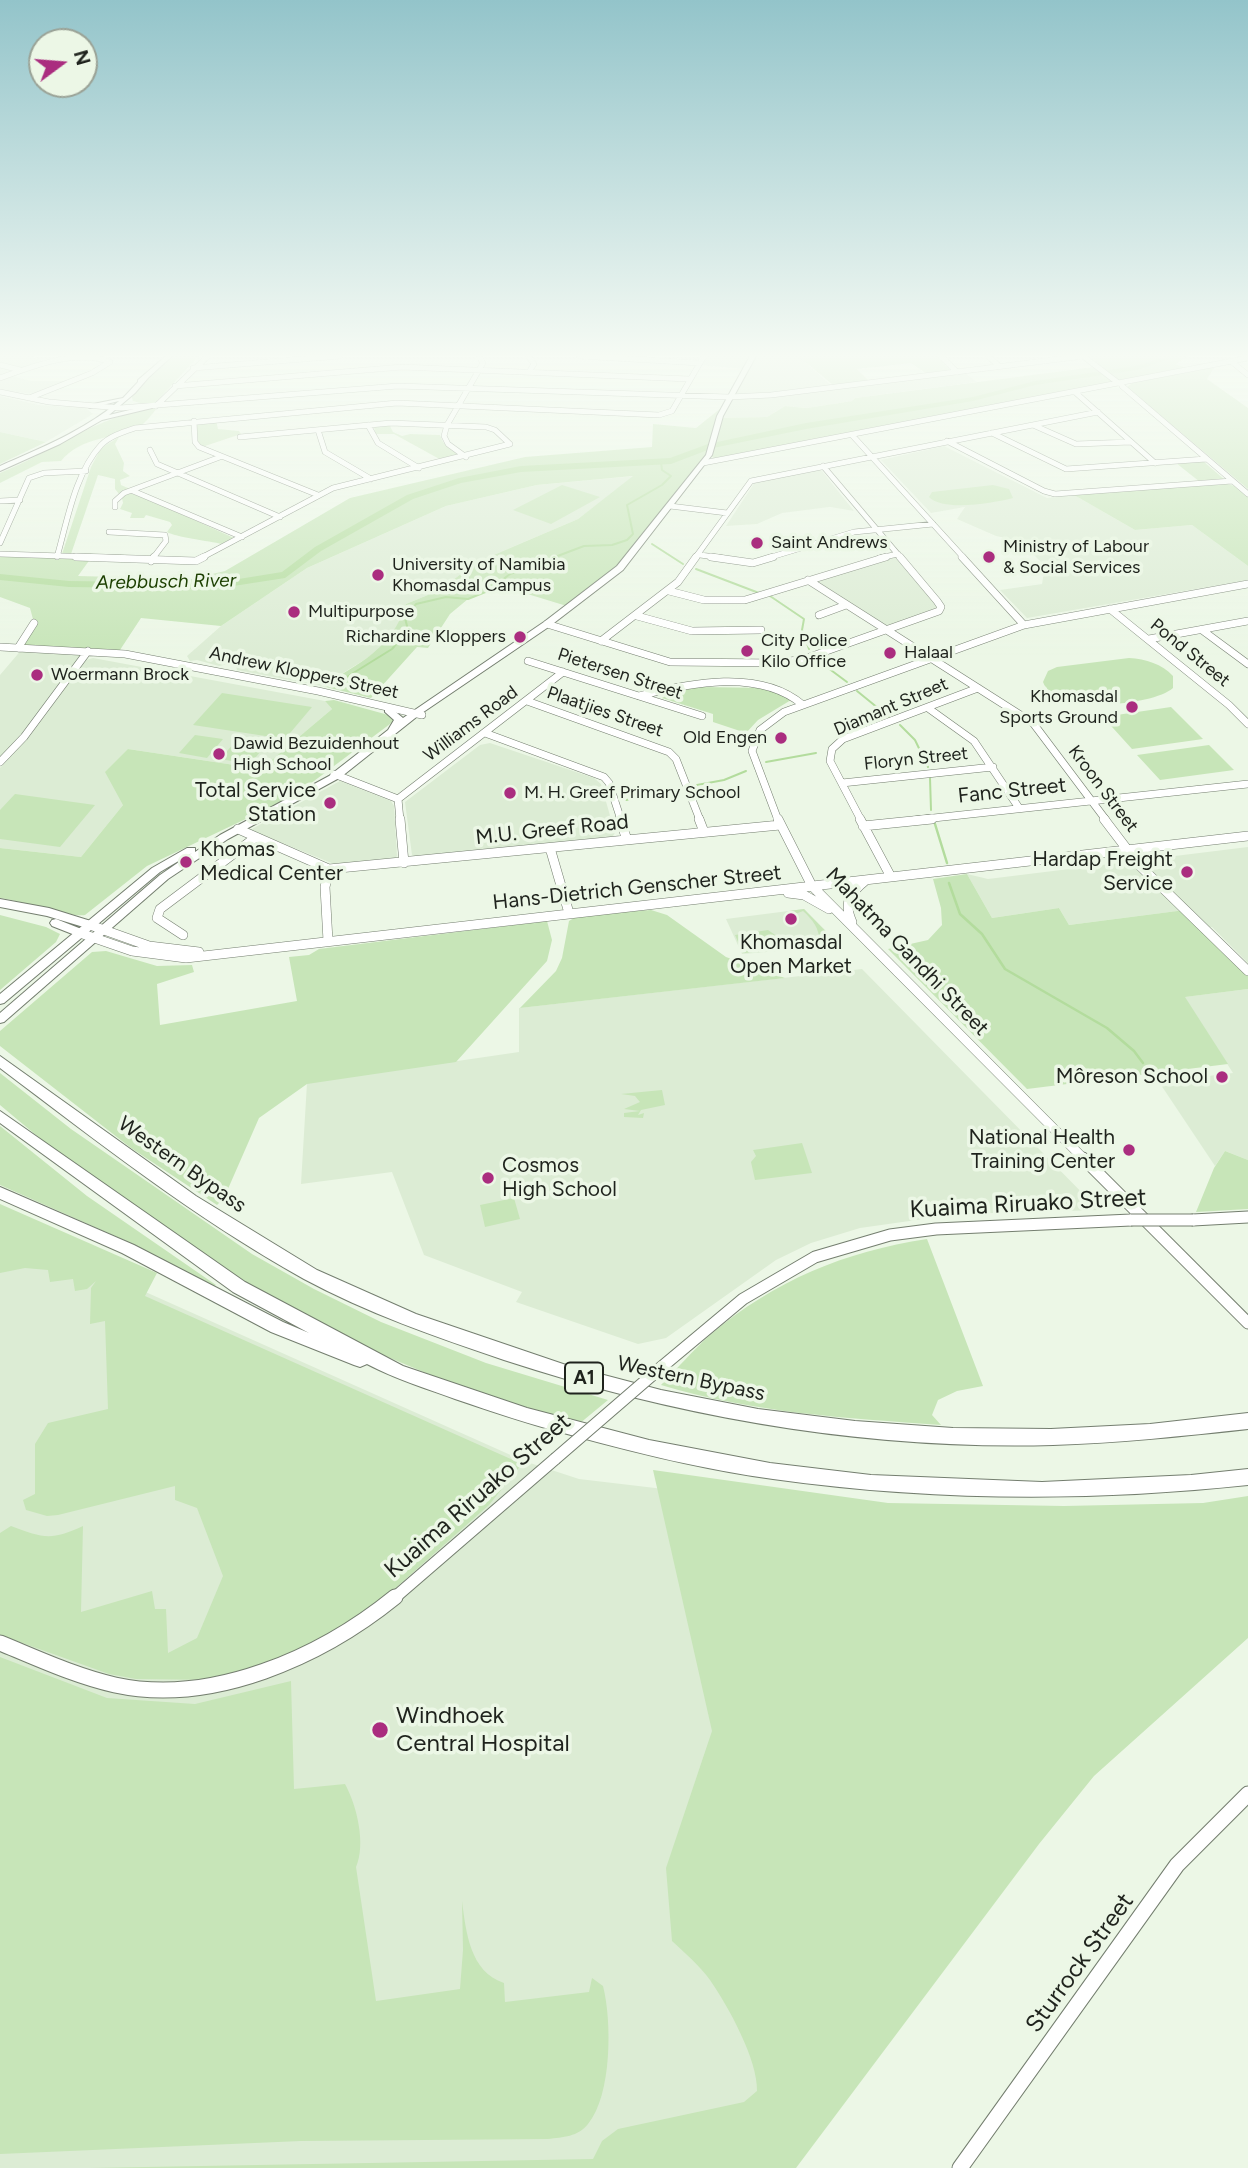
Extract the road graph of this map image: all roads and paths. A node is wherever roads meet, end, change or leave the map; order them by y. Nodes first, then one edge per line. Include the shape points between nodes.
1 (23, 457) edge
2 (94, 457) edge
3 (153, 457) edge
4 (220, 457) joint
5 (334, 457) edge
6 (401, 457) edge
7 (466, 457) edge
8 (707, 457) edge
9 (716, 457) edge
10 (738, 457) edge
11 (871, 457) joint
12 (979, 457) edge
13 (1042, 457) edge
14 (1148, 457) edge
15 (1206, 458) joint
16 (724, 460) joint
17 (1155, 463) junction
18 (823, 466) junction
19 (419, 468) junction
20 (0, 469) edge
21 (86, 471) junction
22 (178, 473) junction
23 (370, 479) junction
24 (1232, 481) junction
25 (112, 486) dead end
26 (133, 491) junction
27 (1248, 494) edge
28 (318, 495) junction
29 (118, 497) junction
30 (20, 500) junction
31 (0, 502) edge
32 (670, 506) junction
33 (115, 507) dead end
34 (727, 513) junction
35 (280, 516) junction
36 (11, 522) junction
37 (0, 523) edge
38 (933, 524) junction
39 (877, 530) junction
40 (109, 532) dead end
41 (242, 537) junction
42 (0, 543) edge
43 (0, 554) edge
44 (898, 554) junction
45 (700, 555) junction
46 (57, 557) junction
47 (151, 561) junction
48 (807, 580) junction
49 (1248, 584) edge
50 (669, 591) junction
51 (846, 605) junction
52 (1110, 609) junction
53 (818, 615) dead end
54 (637, 616) junction
55 (1248, 621) edge
56 (34, 623) dead end
57 (547, 624) junction
58 (1024, 625) junction
59 (761, 629) dead end
60 (887, 630) junction
61 (1202, 630) junction
62 (1149, 639) junction
63 (601, 641) junction
64 (0, 647) edge
65 (18, 648) junction
66 (88, 651) junction
67 (932, 658) junction
68 (528, 661) dead end
69 (1248, 664) edge
70 (180, 665) junction
71 (563, 672) junction
72 (978, 688) junction
73 (637, 696) junction
74 (527, 701) junction
75 (803, 705) junction
76 (928, 708) junction
77 (388, 710) junction
78 (418, 712) junction
79 (702, 716) dead end
80 (1248, 724) edge
81 (389, 733) junction
82 (485, 733) junction
83 (0, 762) edge
84 (993, 767) junction
85 (335, 775) junction
86 (842, 783) junction
87 (1248, 784) edge
88 (398, 799) junction
89 (1092, 800) junction
90 (1019, 808) junction
91 (780, 825) junction
92 (863, 826) junction
93 (238, 829) junction
94 (704, 832) junction
95 (224, 836) junction
96 (1248, 836) edge
97 (256, 837) junction
98 (627, 840) junction
99 (551, 848) junction
100 (1128, 850) junction
101 (404, 863) junction
102 (329, 869) junction
103 (891, 877) junction
104 (867, 880) junction
105 (812, 886) junction
106 (766, 892) junction
107 (0, 903) edge
108 (0, 910) edge
109 (569, 913) junction
110 (85, 929) junction
111 (104, 930) junction
112 (859, 933) junction
113 (183, 935) dead end
114 (94, 939) junction
115 (328, 941) junction
116 (238, 951) junction
117 (1248, 971) edge
118 (0, 1000) edge
119 (0, 1019) edge
120 (0, 1061) edge
121 (0, 1116) edge
122 (0, 1193) edge
123 (1248, 1217) edge
124 (1248, 1324) edge
125 (398, 1372) junction
126 (1248, 1421) edge
127 (1248, 1476) edge
128 (0, 1643) edge
129 (1248, 1794) edge
130 (960, 2168) edge

1 - 20 main road
2 - 21 street
3 - 22 street
4 - 22 street
4 - 28 street
5 - 23 street
6 - 19 street
7 - 19 street
8 - 32 main road
9 - 16 main road
10 - 16 street
11 - 18 street
11 - 38 street
12 - 24 street via 1055,494
13 - 17 street via 1066,469
14 - 17 street
15 - 17 street
15 - 24 street
18 - 34 street via 751,481
18 - 39 street
19 - 23 street
21 - 30 street via 33,476
21 - 46 street
22 - 26 street
22 - 35 street
23 - 28 street
24 - 27 street
25 - 29 street
26 - 29 street
26 - 41 street
28 - 35 street
29 - 33 street
30 - 31 street
30 - 36 street
32 - 34 street
32 - 57 main road via 620,568
34 - 45 street
35 - 41 street
36 - 37 street
36 - 42 street
38 - 39 street
38 - 58 street
39 - 44 street
39 - 45 street via 753,563
40 - 47 street via 165,536
41 - 47 street via 196,561
43 - 46 street
44 - 48 street
44 - 60 street via 941,607 936,613
45 - 50 street
46 - 47 street
48 - 50 street via 739,601 704,600
48 - 51 street, Kroon Street
49 - 52 street, Mahatma Gandhi Street
50 - 54 street
51 - 53 street
51 - 60 street, Kroon Street
52 - 58 street, Mahatma Gandhi Street
52 - 62 street, Pond Street
54 - 59 street via 692,631
54 - 63 street
55 - 61 street
56 - 65 street
57 - 63 street
57 - 78 main road
58 - 67 street, Mahatma Gandhi Street
60 - 63 street via 804,659 776,663 670,662
60 - 67 street, Kroon Street
61 - 62 street
61 - 69 street
62 - 80 street, Pond Street
64 - 65 street, Andrew Kloppers Street
65 - 66 street, Andrew Kloppers Street
66 - 70 street, Andrew Kloppers Street
66 - 83 street
67 - 72 street, Kroon Street
67 - 75 street, Mahatma Gandhi Street
68 - 71 street, Pietersen Street
70 - 77 street, Andrew Kloppers Street
70 - 78 street, Andrew Kloppers Street
71 - 73 street, Pietersen Street
71 - 74 street, Williams Road
72 - 76 street, Diamant Street
72 - 89 street, Kroon Street via 1039,729
73 - 75 street via 688,685 758,685 784,690
73 - 79 street, Pietersen Street
74 - 82 street, Williams Road
74 - 94 street, Plaatjies Street via 670,752
75 - 91 street, Mahatma Gandhi Street via 767,722 752,743
76 - 84 street via 971,737
76 - 86 street, Diamant Street via 836,743 830,761
77 - 78 street, Andrew Kloppers Street
77 - 81 main road via 399,719
78 - 81 main road
78 - 85 main road
81 - 85 main road
82 - 88 street, Williams Road
82 - 98 street via 604,777
84 - 86 street, Floryn Street
84 - 90 street
85 - 88 street
85 - 93 main road
86 - 92 street, Diamant Street
87 - 89 street, Fanc Street
88 - 101 street
89 - 90 street, Fanc Street
89 - 100 street, Kroon Street
90 - 92 street, Fanc Street
91 - 94 street, M.U. Greef Road
91 - 105 street, Mahatma Gandhi Street
92 - 103 street, Diamant Street
93 - 95 main road
93 - 97 street
94 - 98 street, M.U. Greef Road
95 - 110 main road via 156,870
95 - 111 main road via 164,877
96 - 100 street, Hans-Dietrich Genscher Street
97 - 102 street
97 - 113 street via 160,909 157,918
98 - 99 street, M.U. Greef Road
99 - 101 street, M.U. Greef Road
99 - 109 street
100 - 103 street, Hans-Dietrich Genscher Street
100 - 117 street, Kroon Street
101 - 102 street, M.U. Greef Road
102 - 115 street via 325,887
103 - 104 street, Hans-Dietrich Genscher Street
104 - 105 street, Hans-Dietrich Genscher Street
104 - 112 street via 846,904
105 - 106 street, Hans-Dietrich Genscher Street
105 - 112 street, Mahatma Gandhi Street
106 - 109 street, Hans-Dietrich Genscher Street
106 - 112 street via 813,898
107 - 110 highway via 49,912
108 - 110 highway
109 - 115 street, Hans-Dietrich Genscher Street
110 - 111 street, Hans-Dietrich Genscher Street
110 - 114 street, Hans-Dietrich Genscher Street
110 - 118 main road
111 - 114 main road
111 - 116 street, Hans-Dietrich Genscher Street via 167,950
112 - 124 street, Mahatma Gandhi Street
114 - 116 street, Hans-Dietrich Genscher Street via 161,959
114 - 119 main road
115 - 116 street, Hans-Dietrich Genscher Street
120 - 126 highway, Western Bypass / A1 via 238,1234 396,1315 542,1367 745,1416 898,1434 1079,1437
121 - 125 highway via 239,1287
122 - 125 highway via 128,1249 277,1327
123 - 128 street, Kuaima Riruako Street, bridge via 950,1227 890,1235 815,1257 743,1299 384,1609 304,1658 254,1678 205,1687 117,1685
125 - 127 highway via 527,1416 649,1448 820,1479 1042,1490
129 - 130 street, Sturrock Street via 1177,1865

